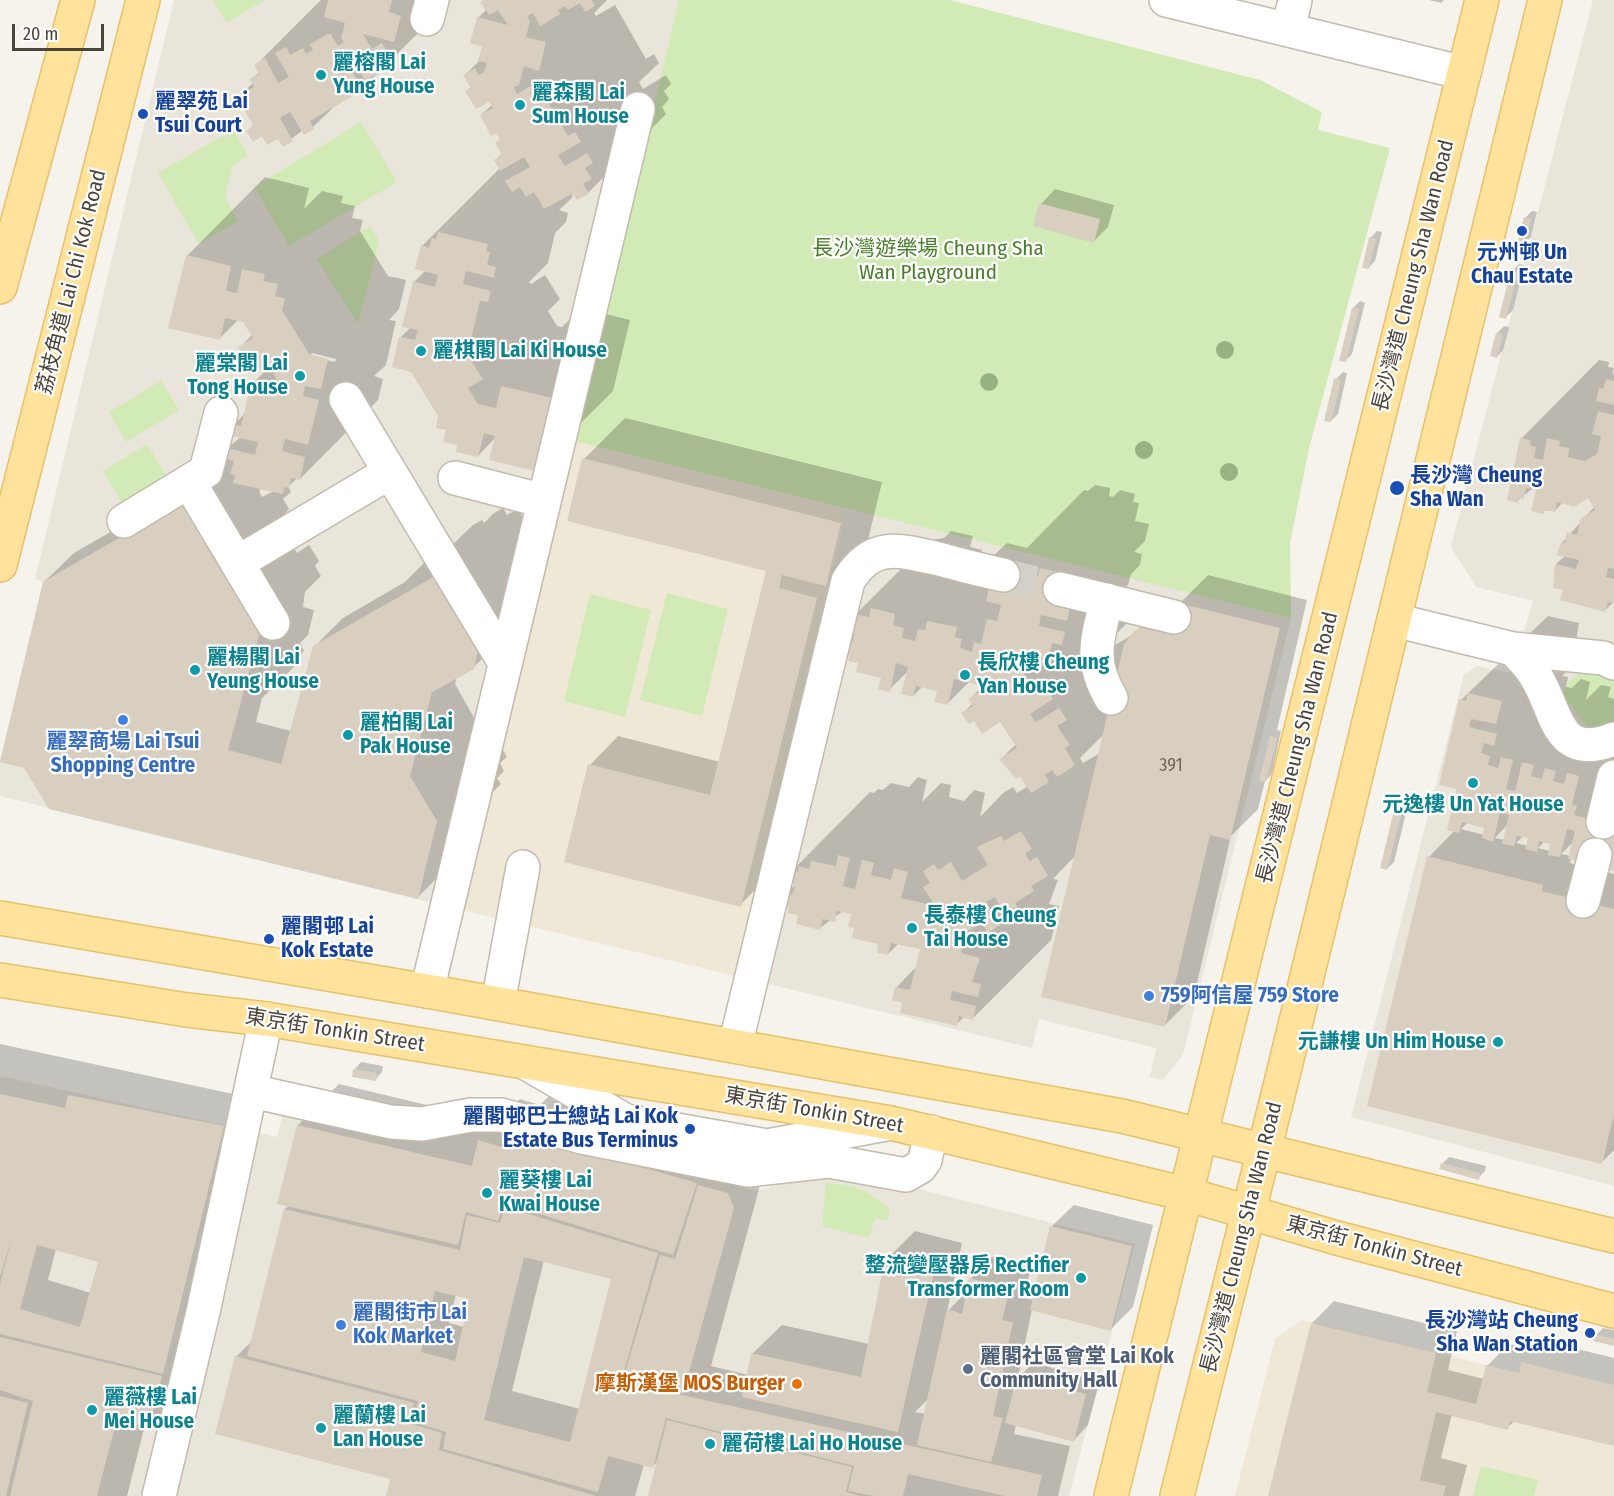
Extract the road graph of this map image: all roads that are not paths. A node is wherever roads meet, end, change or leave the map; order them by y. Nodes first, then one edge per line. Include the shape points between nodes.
1 (78, 0) edge
2 (143, 0) edge
3 (1166, 0) edge
4 (1482, 0) edge
5 (1545, 0) edge
6 (1292, 15) edge
7 (1464, 73) junction
8 (638, 109) dead end
9 (0, 287) edge
10 (346, 399) dead end
11 (220, 413) dead end
12 (390, 472) junction
13 (455, 478) dead end
14 (189, 482) junction
15 (544, 501) junction
16 (124, 521) dead end
17 (237, 563) junction
18 (0, 565) edge
19 (1003, 575) tunnel mouth
20 (1060, 589) tunnel mouth
21 (1107, 600) junction
22 (1174, 617) dead end
23 (1394, 620) junction
24 (273, 623) dead end
25 (1513, 649) junction
26 (505, 663) junction
27 (1614, 663) edge
28 (1111, 698) dead end
29 (1614, 740) edge
30 (1614, 777) edge
31 (1603, 822) dead end
32 (1595, 855) dead end
33 (523, 867) dead end
34 (1583, 901) dead end
35 (0, 918) edge
36 (0, 980) edge
37 (427, 991) junction
38 (498, 1003) junction
39 (266, 1019) junction
40 (735, 1046) junction
41 (523, 1061) junction
42 (251, 1091) junction
43 (891, 1123) junction
44 (931, 1132) junction
45 (1200, 1134) junction
46 (1265, 1149) junction
47 (1186, 1194) junction
48 (1247, 1212) junction
49 (1614, 1236) edge
50 (1614, 1311) edge
51 (159, 1496) edge
52 (1111, 1496) edge
53 (1177, 1496) edge

1 - 9 main road
2 - 18 main road, 荔枝角道 Lai Chi Kok Road
3 - 6 street
4 - 7 main road, 長沙灣道 Cheung Sha Wan Road
5 - 23 main road, 長沙灣道 Cheung Sha Wan Road
6 - 7 street
7 - 45 main road, 長沙灣道 Cheung Sha Wan Road
8 - 15 street
10 - 12 street
11 - 14 street via 206,471
12 - 17 street
12 - 26 street
13 - 15 street
14 - 16 street
14 - 17 street
15 - 26 street
17 - 24 street
19 - 40 street via 900,550 870,557 848,581
20 - 21 street
21 - 22 street
21 - 28 street via 1096,647 1100,674
23 - 25 street
23 - 46 main road, 長沙灣道 Cheung Sha Wan Road
25 - 27 street via 1603,658
25 - 29 street via 1538,680 1556,724 1567,737 1583,744 1600,745
26 - 37 street
30 - 31 street
32 - 34 street
33 - 38 street
35 - 37 main road
36 - 39 main road, 東京街 Tonkin Street
37 - 38 main road
38 - 40 main road
39 - 41 main road, 東京街 Tonkin Street
39 - 42 street
40 - 45 main road via 1122,1116
41 - 43 main road, 東京街 Tonkin Street
41 - 43 street via 626,1121 767,1146
42 - 44 street via 391,1122 422,1124 471,1115 501,1115 582,1137 748,1170 829,1161 906,1175 925,1160
42 - 51 street via 193,1309
43 - 44 main road, 東京街 Tonkin Street
44 - 47 main road, 東京街 Tonkin Street
45 - 46 main road
45 - 47 main road, 長沙灣道 Cheung Sha Wan Road
46 - 48 main road, 長沙灣道 Cheung Sha Wan Road
46 - 49 main road
47 - 48 main road, 東京街 Tonkin Street
47 - 52 main road, 長沙灣道 Cheung Sha Wan Road
48 - 50 main road, 東京街 Tonkin Street
48 - 53 main road, 長沙灣道 Cheung Sha Wan Road

